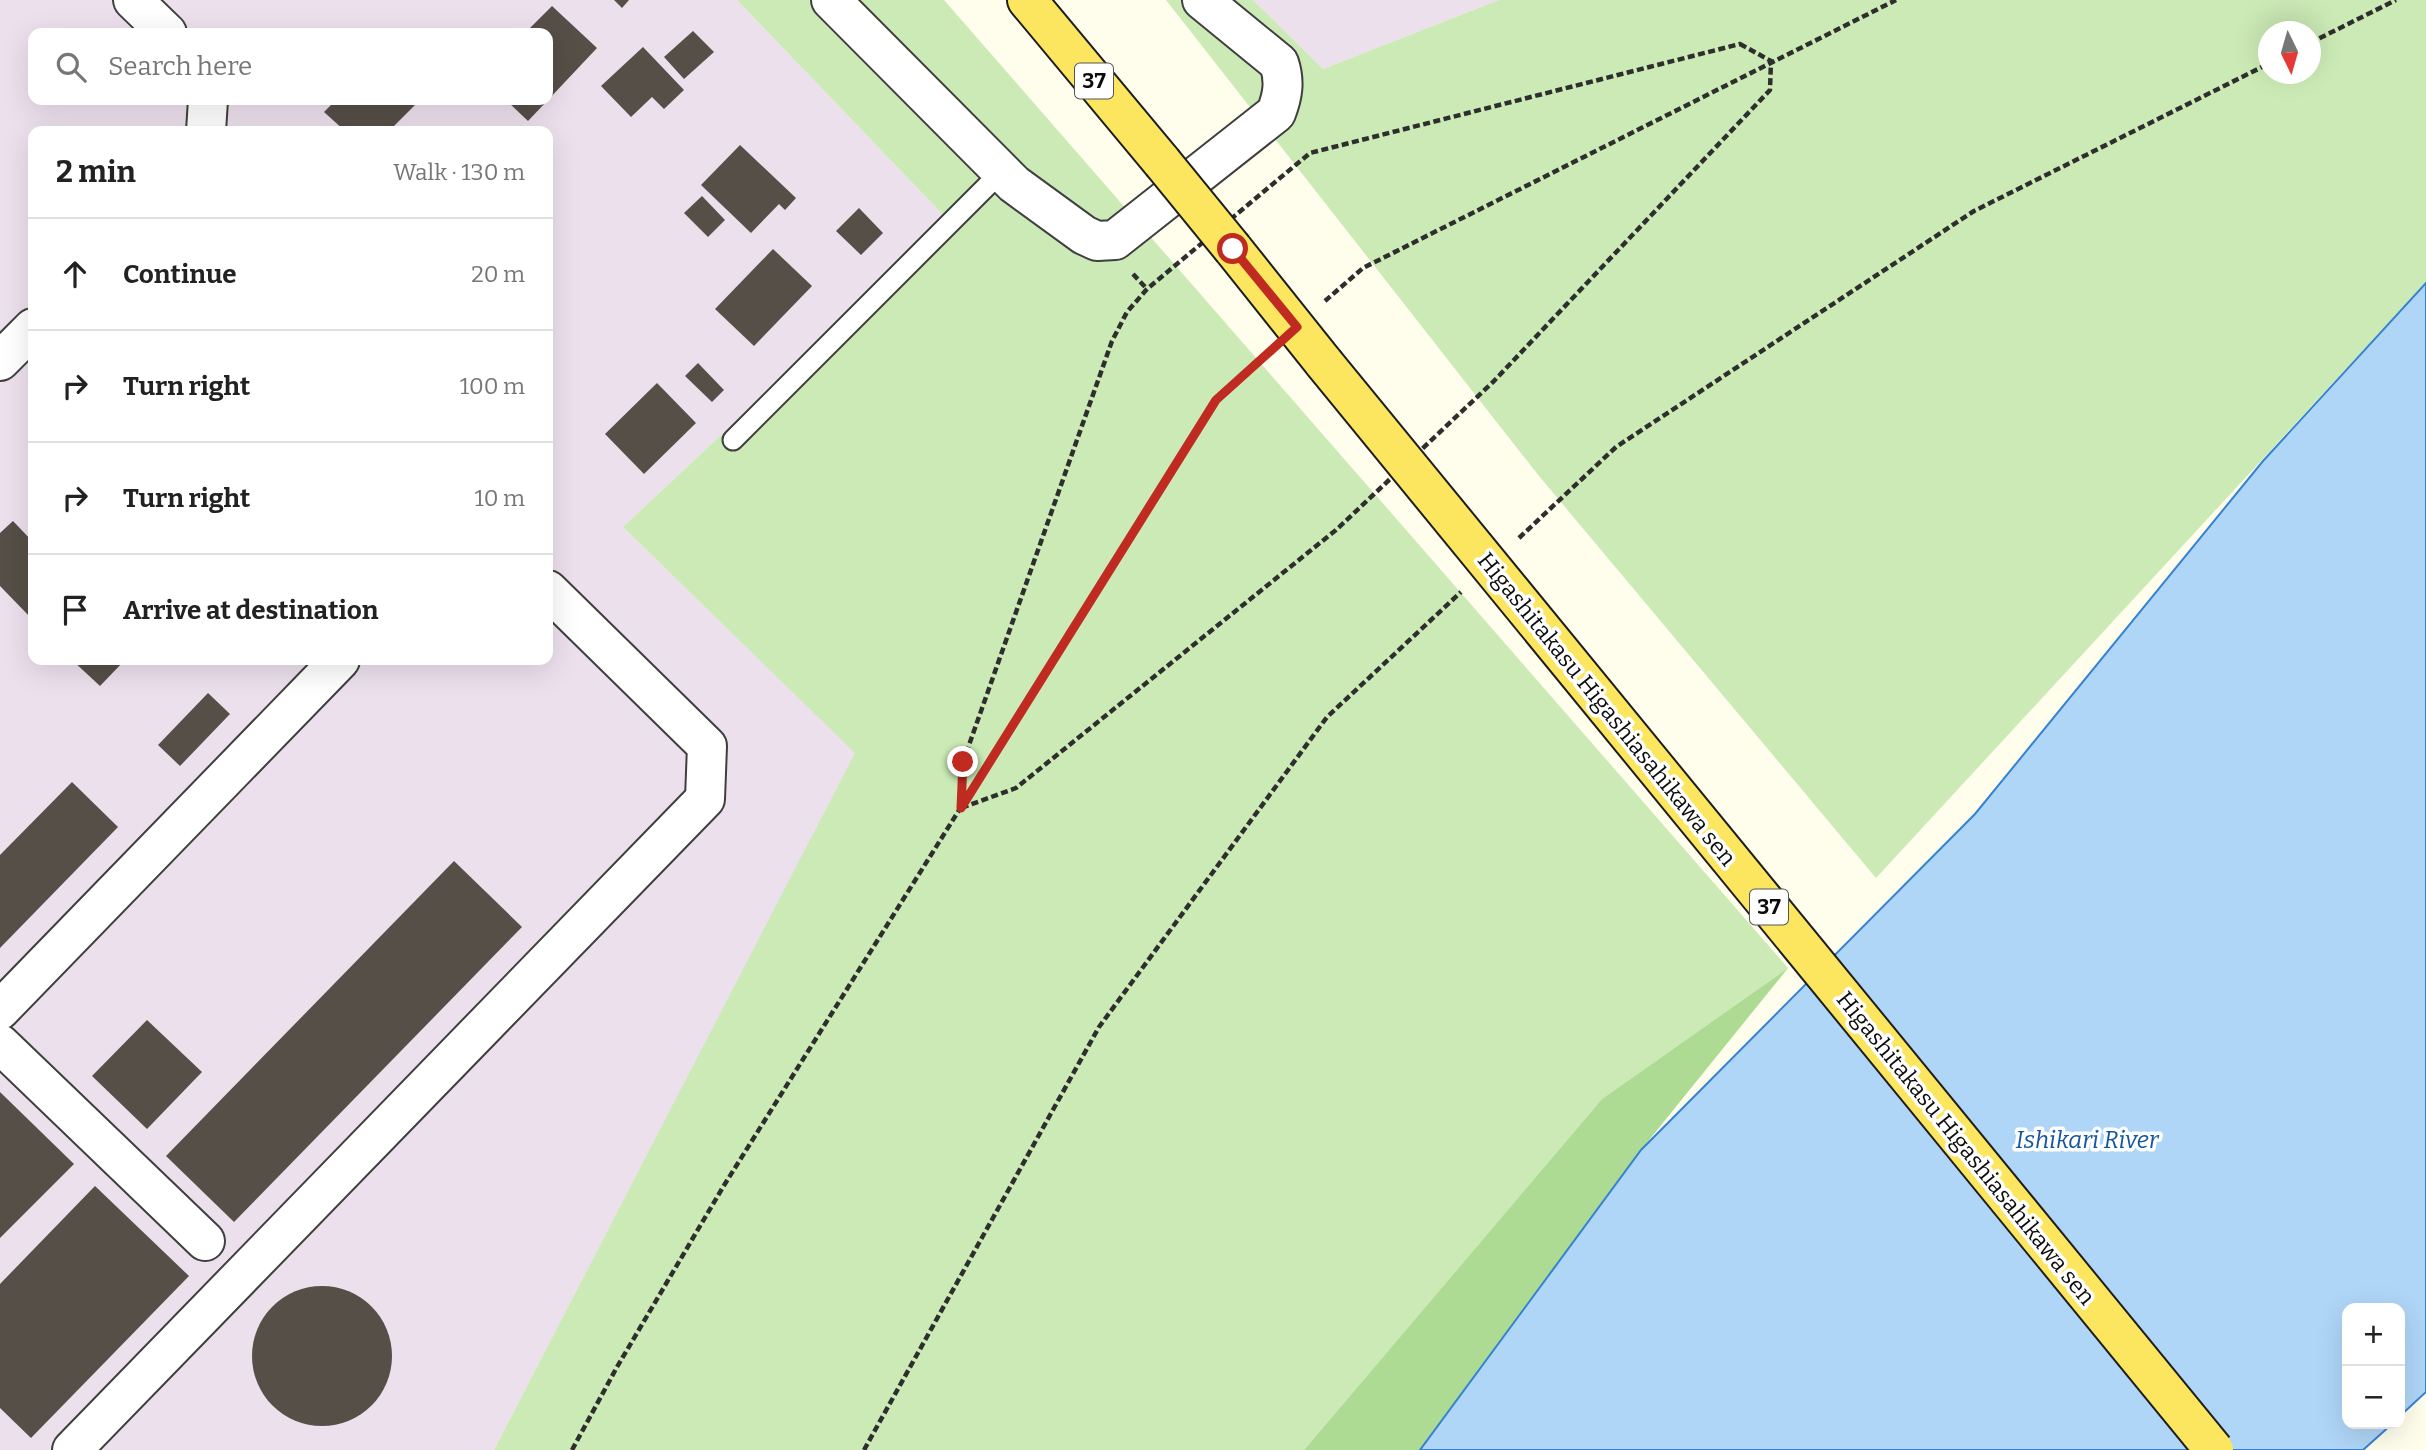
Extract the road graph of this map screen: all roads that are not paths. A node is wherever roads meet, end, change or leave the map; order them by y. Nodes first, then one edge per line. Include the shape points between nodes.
1 (133, 0) edge
2 (831, 0) edge
3 (1027, 0) edge
4 (1202, 0) edge
5 (162, 28) edge
6 (208, 105) edge
7 (206, 126) edge
8 (1002, 171) junction
9 (28, 333) edge
10 (0, 360) edge
11 (733, 440) dead end
12 (553, 595) edge
13 (335, 665) edge
14 (0, 1010) edge
15 (0, 1045) edge
16 (205, 1241) dead end
17 (72, 1450) edge
18 (2214, 1450) edge

1 - 5 street
2 - 8 street
3 - 18 main road, Higashitakasu Higashiasahikawa sen / 37, bridge
4 - 8 street via 1279,63 1284,77 1276,113 1115,240 1097,241 1084,235
6 - 7 street
8 - 11 lane
9 - 10 street
12 - 17 street via 707,746 705,799
13 - 14 street
15 - 16 street

